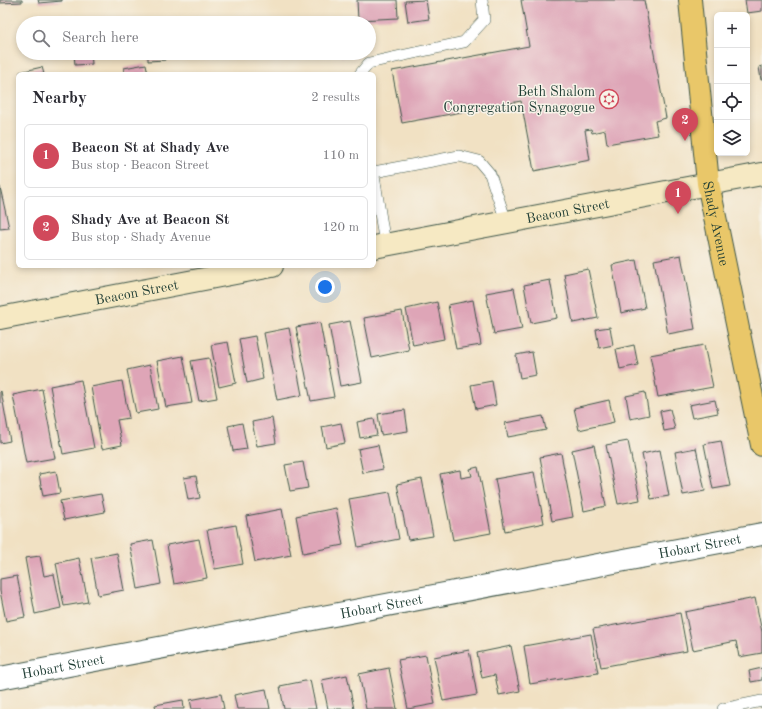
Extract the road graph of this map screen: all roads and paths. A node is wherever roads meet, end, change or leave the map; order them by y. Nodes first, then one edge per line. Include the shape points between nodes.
1 (482, 0) edge
2 (690, 0) edge
3 (362, 72) edge
4 (376, 172) edge
5 (762, 174) edge
6 (708, 183) junction
7 (376, 199) edge
8 (506, 221) junction
9 (380, 246) edge
10 (262, 268) edge
11 (0, 318) edge
12 (762, 445) edge
13 (762, 534) edge
14 (0, 678) edge
15 (762, 701) edge
16 (723, 709) edge

1 - 3 lane via 484,20 464,42 369,63
2 - 6 main road, Shady Avenue
4 - 8 lane via 459,156 479,161 490,174
5 - 6 main road, Beacon Street
6 - 8 main road, Beacon Street
6 - 12 main road, Shady Avenue
7 - 9 lane
8 - 9 main road, Beacon Street
10 - 11 main road, Beacon Street
13 - 14 street, Hobart Street
15 - 16 lane

